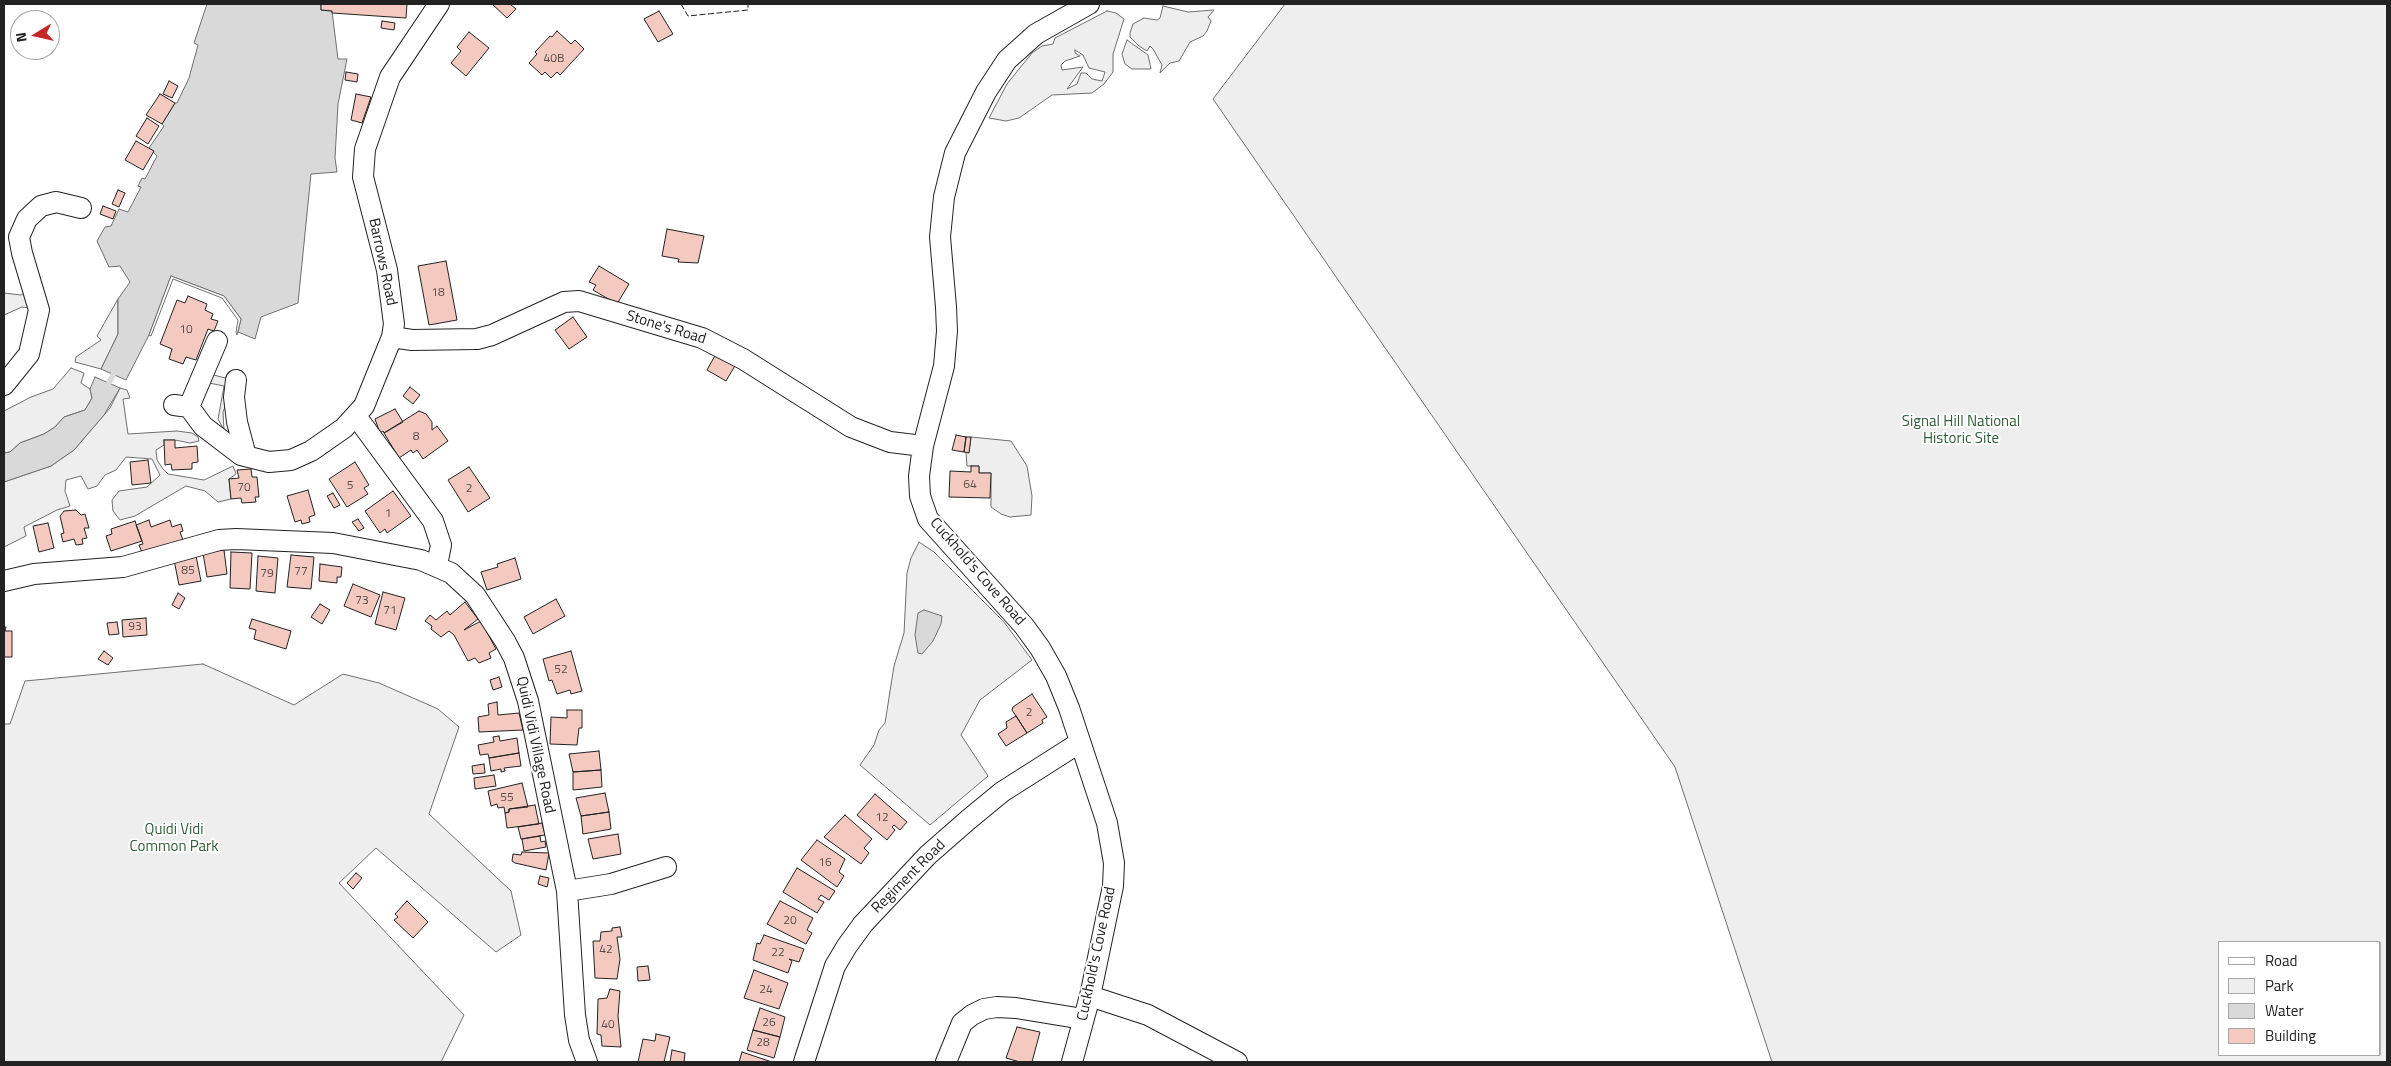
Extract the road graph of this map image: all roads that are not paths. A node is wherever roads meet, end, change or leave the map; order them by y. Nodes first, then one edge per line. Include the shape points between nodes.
1 (438, 4) edge
2 (1089, 4) edge
3 (81, 208) dead end
4 (392, 337) junction
5 (217, 341) dead end
6 (236, 380) dead end
7 (4, 385) edge
8 (356, 416) junction
9 (923, 446) junction
10 (246, 456) junction
11 (437, 565) junction
12 (4, 581) edge
13 (1079, 743) junction
14 (666, 867) dead end
15 (567, 891) junction
16 (1090, 996) junction
17 (1083, 1019) junction
18 (587, 1062) edge
19 (804, 1062) edge
20 (946, 1062) edge
21 (1072, 1062) edge
22 (1237, 1062) edge

1 - 4 street, Barrows Road via 390,77 378,106 363,162 363,177 390,290 394,324
2 - 9 street, Cuckhold's Cove Road via 1036,34 1007,60 986,92 955,152 944,198 940,237 946,307 944,366
3 - 7 street via 56,202 41,206 27,218 19,238 39,310 29,354
4 - 8 street, Barrows Road via 364,406
4 - 9 street, Stone's Road via 412,340 477,339 564,302 579,301 702,338 744,359 851,427 890,442
5 - 10 street, Barrows Road via 182,406 232,449
6 - 10 street via 237,422
8 - 10 street, Barrows Road via 332,437 300,457 269,462
8 - 11 street via 433,521 441,544
9 - 13 street, Cuckhold's Cove Road via 920,496 928,519 1040,648 1069,708
11 - 12 street, Quidi Vidi Village Road via 333,542 236,539 219,540 123,567 34,574
11 - 15 street, Quidi Vidi Village Road via 451,573 474,595 514,658 528,701
13 - 16 street, Cuckhold's Cove Road via 1107,823 1114,863 1110,907
13 - 19 street, Regiment Road via 1002,792 968,820 928,855 869,918 836,966
14 - 15 street via 611,884
15 - 18 street, Quidi Vidi Village Road via 574,1015
16 - 17 street, Cuckhold's Cove Road
16 - 22 street via 1148,1015
17 - 20 street via 1016,1008 984,1010 962,1023
17 - 21 street, Cuckhold's Cove Road

